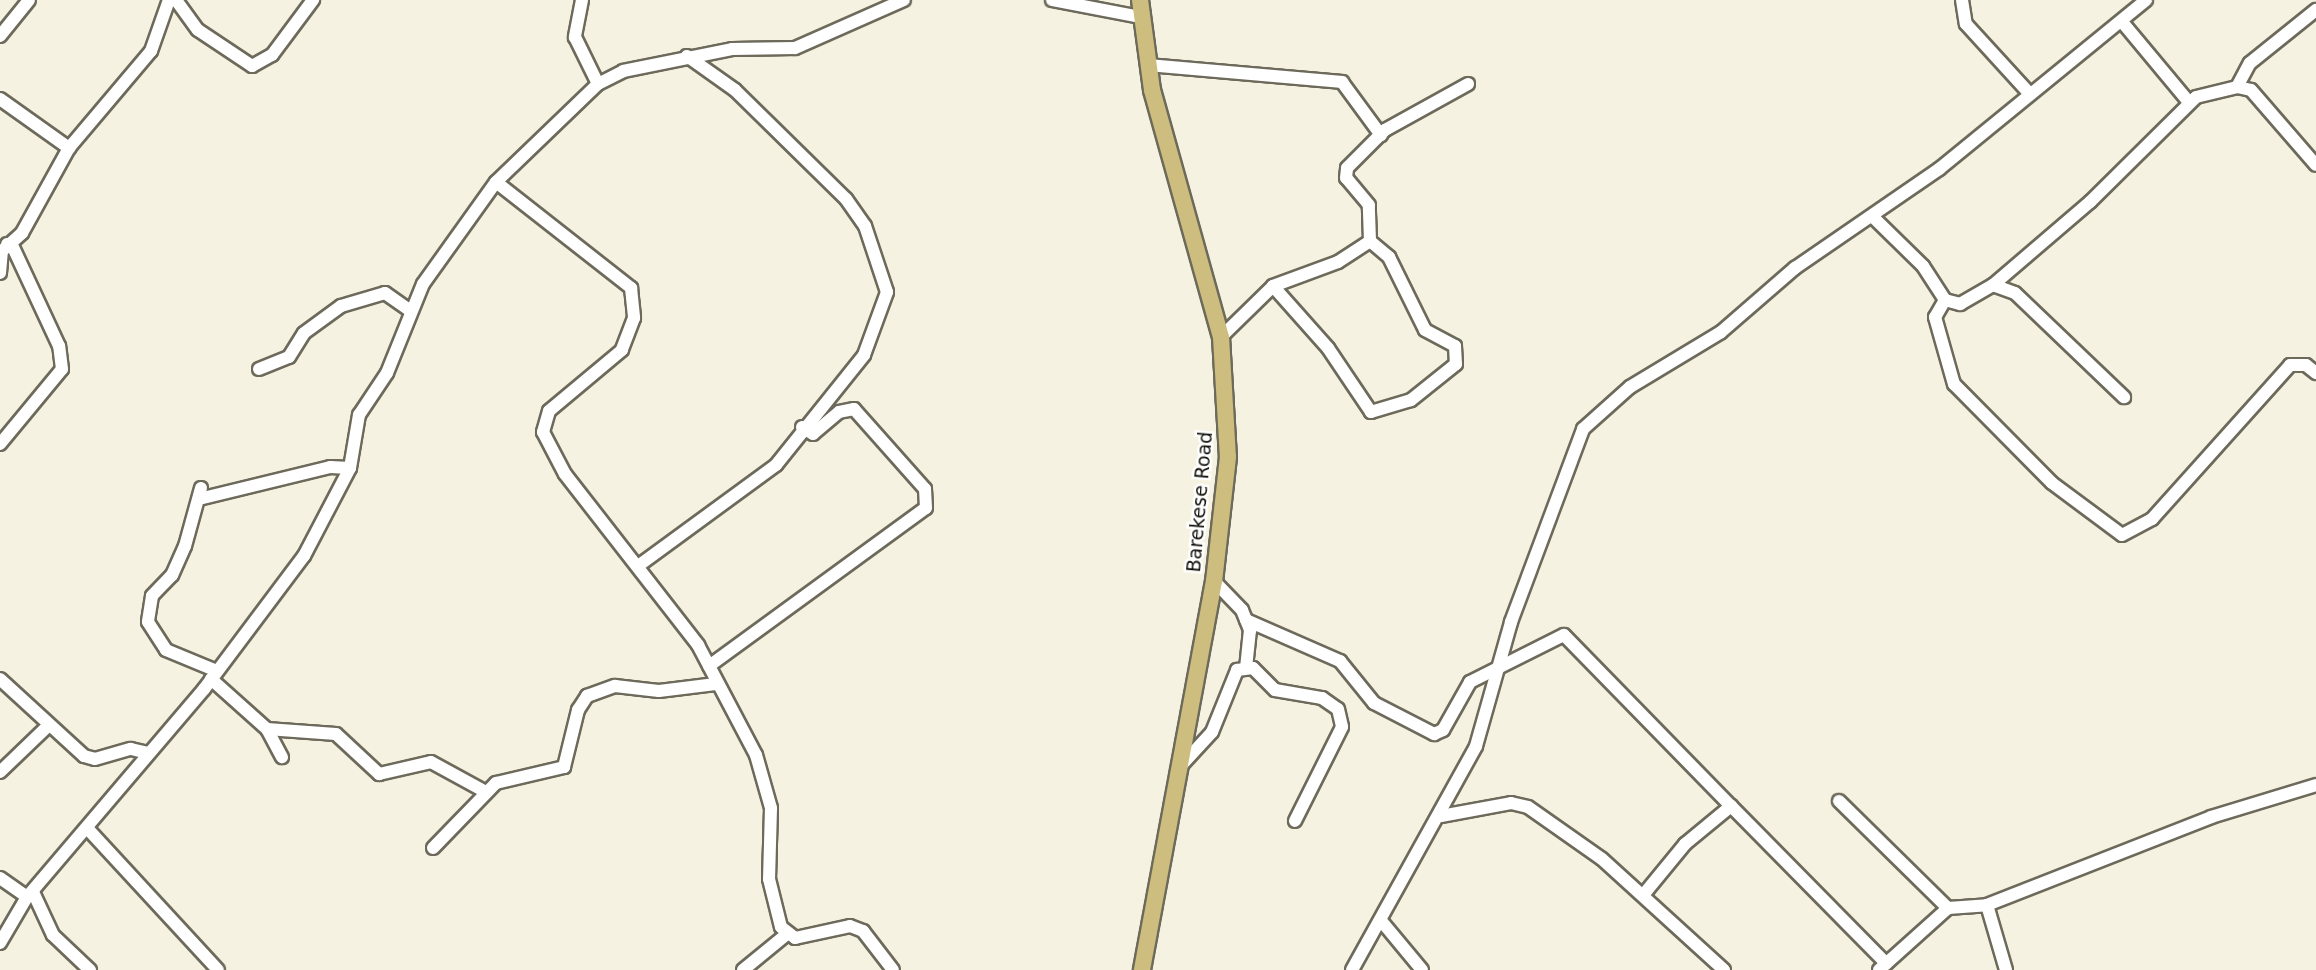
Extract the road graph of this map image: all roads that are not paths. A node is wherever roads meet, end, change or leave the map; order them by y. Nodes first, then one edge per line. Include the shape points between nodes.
1 (29, 0) edge
2 (169, 0) edge
3 (176, 0) edge
4 (313, 0) edge
5 (582, 0) edge
6 (904, 0) edge
7 (1052, 0) edge
8 (1140, 0) edge
9 (1962, 0) edge
10 (2146, 0) edge
11 (886, 4) edge
12 (2316, 10) edge
13 (1140, 17) junction
14 (2123, 23) junction
15 (0, 36) edge
16 (687, 56) junction
17 (1148, 65) junction
18 (598, 84) junction
19 (1468, 84) dead end
20 (2237, 86) junction
21 (2030, 94) junction
22 (0, 99) edge
23 (2188, 101) junction
24 (1381, 135) junction
25 (69, 148) junction
26 (2316, 165) edge
27 (496, 182) junction
28 (1873, 217) junction
29 (1370, 241) junction
30 (6, 244) edge
31 (2010, 270) junction
32 (0, 273) edge
33 (1993, 285) junction
34 (1273, 286) junction
35 (2015, 293) junction
36 (1945, 300) junction
37 (411, 311) junction
38 (1221, 337) junction
39 (259, 369) dead end
40 (2316, 373) edge
41 (2124, 397) dead end
42 (802, 427) junction
43 (0, 444) edge
44 (351, 468) junction
45 (638, 566) junction
46 (1214, 581) junction
47 (1246, 620) junction
48 (709, 666) junction
49 (1501, 666) junction
50 (1246, 667) junction
51 (214, 675) junction
52 (0, 679) edge
53 (716, 684) junction
54 (49, 725) junction
55 (267, 729) junction
56 (149, 754) junction
57 (282, 757) dead end
58 (1178, 769) junction
59 (0, 772) edge
60 (2316, 785) edge
61 (484, 791) junction
62 (1839, 801) dead end
63 (1731, 806) junction
64 (1441, 816) junction
65 (1295, 821) dead end
66 (87, 828) junction
67 (433, 848) dead end
68 (0, 878) edge
69 (30, 894) junction
70 (1644, 894) junction
71 (1987, 905) junction
72 (1948, 908) junction
73 (1384, 923) junction
74 (787, 934) junction
75 (0, 943) edge
76 (1883, 967) edge
77 (90, 970) edge
78 (218, 970) edge
79 (743, 970) edge
80 (893, 970) edge
81 (1142, 970) edge
82 (1352, 970) edge
83 (1422, 970) edge
84 (1724, 970) edge
85 (2006, 970) edge

1 - 15 street
2 - 25 street via 150,51
3 - 4 street via 198,30 252,66 272,55
5 - 18 street via 575,37
6 - 11 street
7 - 13 street
8 - 13 main road, Barekese Road
9 - 21 street via 1966,24
10 - 14 street
11 - 16 street via 795,48
12 - 20 street via 2250,63
13 - 17 main road, Barekese Road
14 - 21 street
14 - 23 street
16 - 18 street via 653,61
16 - 42 street via 736,90 846,199 886,277 879,323 864,355
17 - 24 street via 1342,82
17 - 38 main road, Barekese Road
18 - 27 street
19 - 24 street
20 - 23 street
20 - 26 street via 2266,101
21 - 28 street
22 - 25 street
23 - 31 street via 2176,121
24 - 29 street via 1345,173 1369,205
25 - 30 street
27 - 37 street via 445,244
27 - 45 street via 623,276 636,301 612,365 549,411 543,432 565,474
28 - 36 street via 1923,266
28 - 49 street via 1786,275 1721,332 1630,387 1583,429 1511,622
29 - 34 street via 1338,262
29 - 34 street via 1389,257 1425,330 1455,346 1458,356 1411,400 1380,412 1364,407 1328,348
30 - 32 street
30 - 43 street via 59,346 62,369
31 - 33 street
31 - 35 street
33 - 35 street
33 - 36 street via 1960,304
34 - 38 street
35 - 41 street
36 - 40 street via 1935,317 1954,384 2052,483 2122,535 2152,519 2290,365 2306,365
37 - 39 street via 385,293 341,306 304,333 289,357
37 - 44 street via 387,373 359,415
38 - 46 main road, Barekese Road via 1228,457
42 - 45 street via 776,465 753,486
42 - 48 street via 813,434 839,412 854,409 925,489 926,508
44 - 51 street via 304,556
44 - 51 street via 330,467 202,493 172,575 152,596 148,622 166,650
45 - 48 street
46 - 47 street
46 - 58 main road, Barekese Road
47 - 49 street via 1340,661 1374,703 1434,734 1443,730 1470,682
47 - 50 street
48 - 53 street
49 - 63 street via 1520,663 1564,635
49 - 64 street via 1488,717
50 - 58 street via 1237,670 1212,732
50 - 65 street via 1275,690 1322,698 1342,717
51 - 55 street
51 - 56 street
52 - 54 street
53 - 61 street via 600,690 578,710 564,767 519,773
53 - 74 street via 759,767 771,808 769,879
54 - 56 street via 95,759 131,749
54 - 59 street
55 - 57 street
55 - 61 street via 336,734 379,774 431,762
56 - 66 street
58 - 81 main road, Barekese Road
60 - 71 street via 2211,817
61 - 67 street
62 - 72 street
63 - 70 street via 1685,844
63 - 76 street
64 - 70 street via 1520,803
64 - 73 street
66 - 69 street
66 - 78 street
68 - 69 street
69 - 75 street
69 - 77 street via 52,935
70 - 84 street
71 - 72 street
71 - 85 street
72 - 76 street
73 - 82 street
73 - 83 street
74 - 79 street
74 - 80 street via 850,926 863,931

